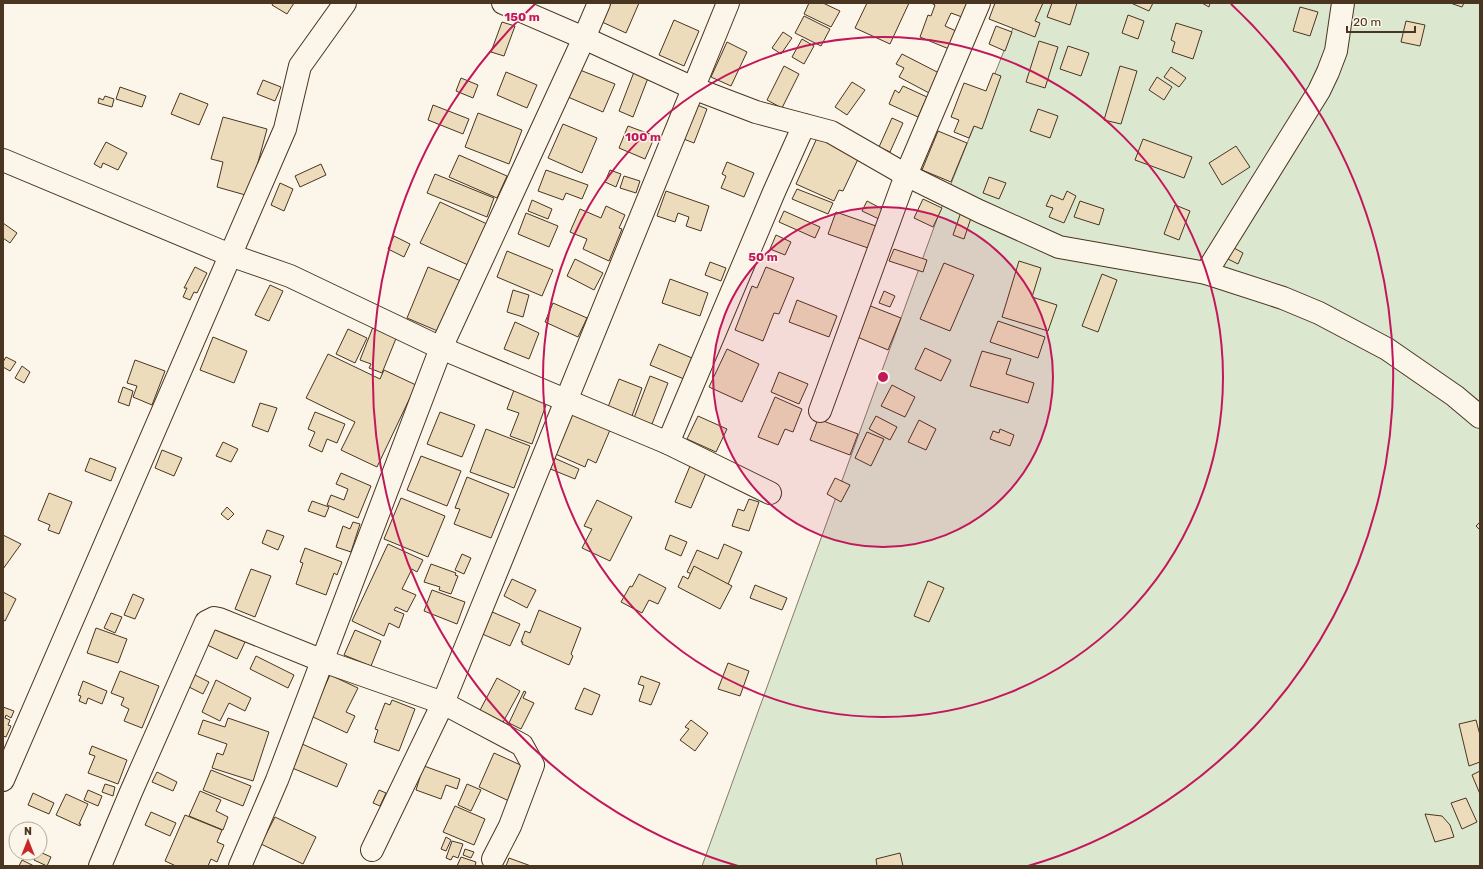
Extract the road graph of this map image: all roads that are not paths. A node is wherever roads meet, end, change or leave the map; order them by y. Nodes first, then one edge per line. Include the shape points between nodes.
1 (344, 3) edge
2 (503, 3) edge
3 (599, 3) edge
4 (728, 3) edge
5 (979, 3) edge
6 (1342, 3) edge
7 (584, 38) junction
8 (693, 88) junction
9 (804, 125) junction
10 (3, 160) edge
11 (906, 175) junction
12 (230, 255) junction
13 (1206, 273) junction
14 (441, 348) junction
15 (566, 400) junction
16 (820, 411) dead end
17 (1480, 417) edge
18 (668, 443) junction
19 (770, 492) dead end
20 (323, 661) junction
21 (444, 703) junction
22 (3, 780) edge
23 (372, 850) dead end
24 (493, 859) dead end
25 (100, 866) edge
26 (240, 866) edge

1 - 12 street via 300,66 285,129
2 - 7 street
3 - 7 street
4 - 8 street
5 - 11 street
6 - 13 street via 1336,51 1319,91
7 - 8 street
7 - 14 street
8 - 9 street via 756,112
8 - 15 street
9 - 11 street via 831,132
9 - 18 street
10 - 12 street
11 - 13 street via 1059,247
11 - 16 street
12 - 14 street via 290,276
12 - 22 street
13 - 17 street via 1283,298 1332,320 1387,350
14 - 15 street
14 - 20 street
15 - 18 street
15 - 21 street
18 - 19 street
20 - 21 street
20 - 25 street via 219,619 214,618 206,622
20 - 26 street via 277,780
21 - 23 street
21 - 24 street via 522,745 533,765 510,826

